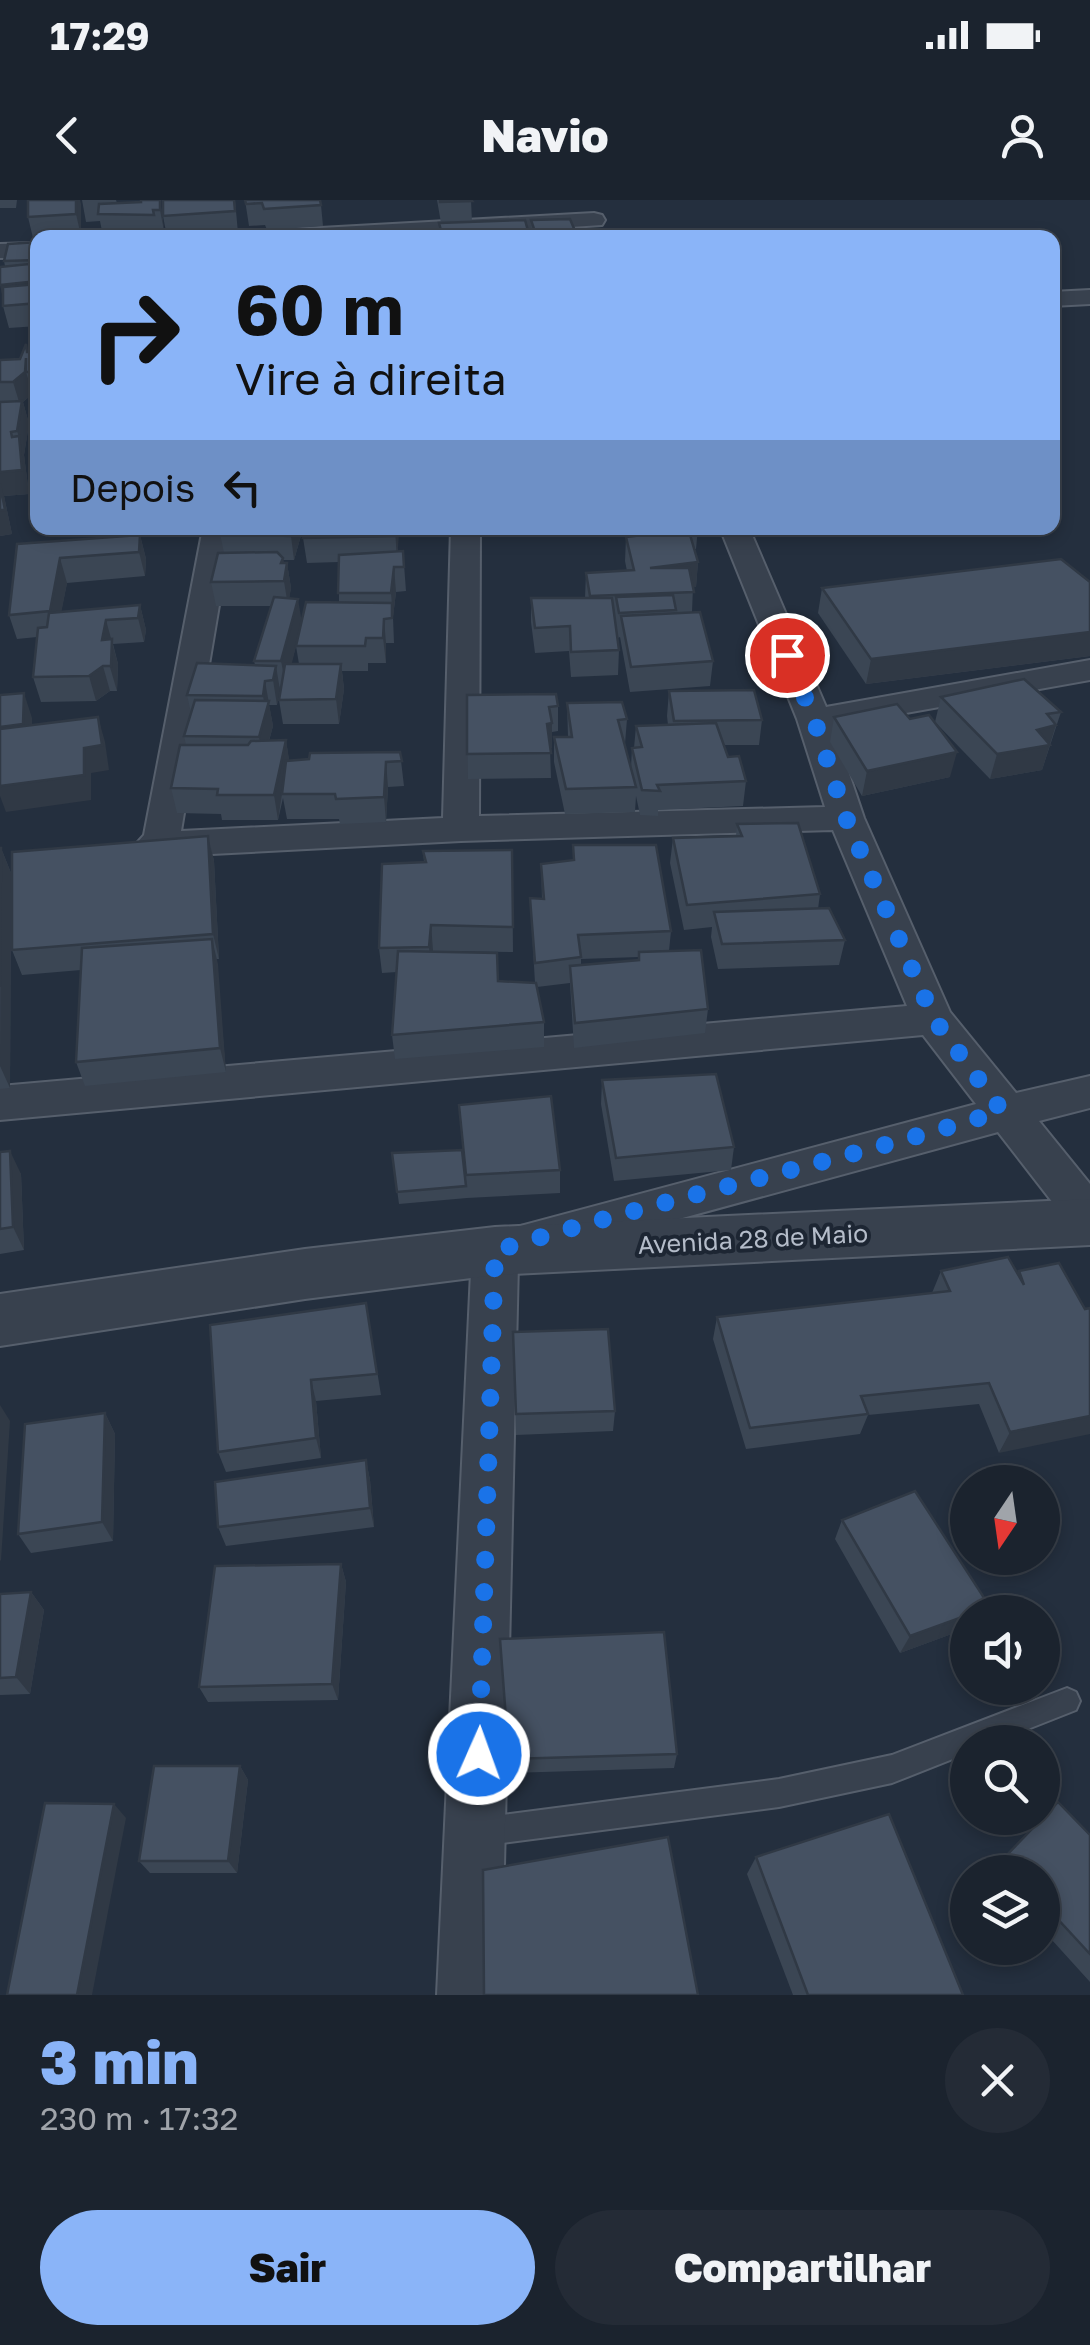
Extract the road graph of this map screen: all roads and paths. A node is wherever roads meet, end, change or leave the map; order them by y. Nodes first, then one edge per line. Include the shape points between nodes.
1 (594, 219) edge
2 (404, 230) edge
3 (30, 250) edge
4 (0, 252) edge
5 (1090, 297) edge
6 (1060, 299) edge
7 (215, 535) edge
8 (465, 535) edge
9 (737, 535) edge
10 (1090, 670) edge
11 (814, 719) junction
12 (846, 818) junction
13 (461, 829) junction
14 (934, 1019) junction
15 (1090, 1092) edge
16 (0, 1103) edge
17 (1002, 1111) junction
18 (1090, 1219) edge
19 (495, 1251) junction
20 (0, 1320) edge
21 (1067, 1701) dead end
22 (477, 1832) junction
23 (469, 1995) edge

1 - 2 street
3 - 4 street
5 - 6 street
7 - 13 street via 143,845
8 - 13 street
9 - 11 street
10 - 11 street
11 - 12 street
12 - 13 street
12 - 14 street
14 - 16 street
14 - 17 street
15 - 17 street
17 - 18 street
17 - 19 street
18 - 19 street, Avenida 28 de Maio
19 - 20 street, Avenida 28 de Maio
19 - 22 street
21 - 22 lane via 892,1768 779,1793
22 - 23 street

